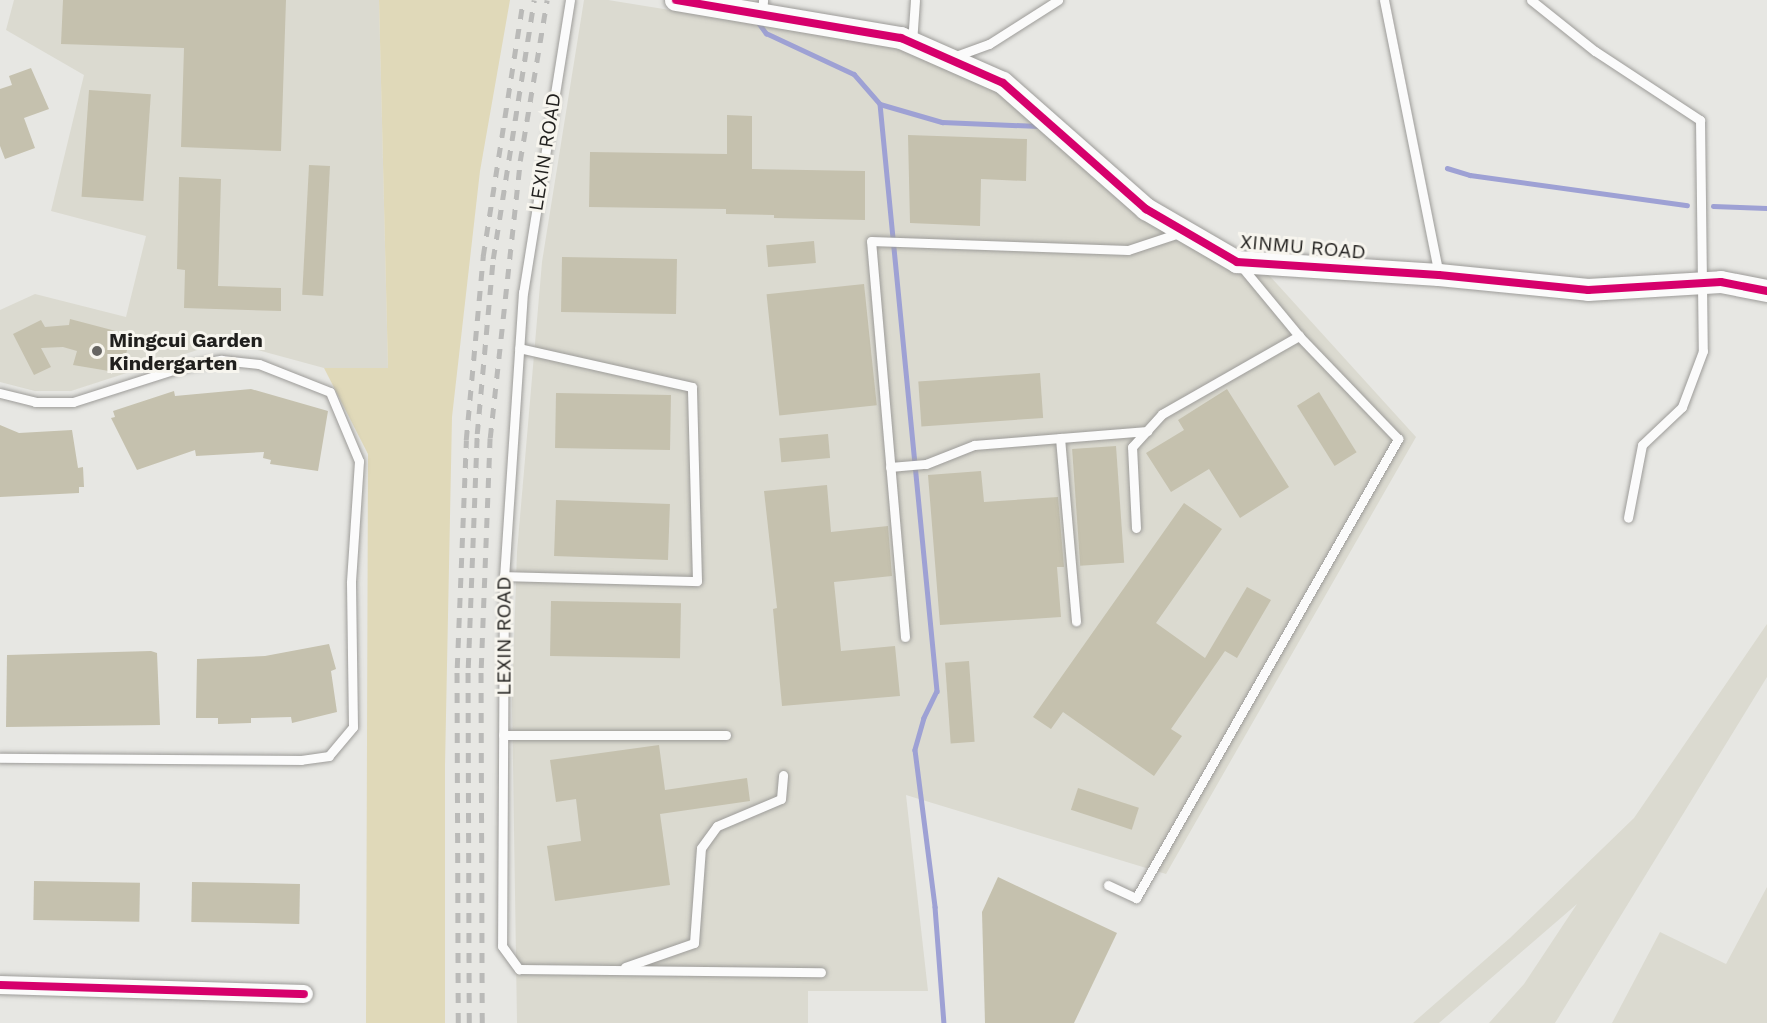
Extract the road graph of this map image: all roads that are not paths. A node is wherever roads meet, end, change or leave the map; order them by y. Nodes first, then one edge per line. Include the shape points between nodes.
1 (570, 0) edge
2 (676, 0) edge
3 (915, 0) edge
4 (1058, 0) edge
5 (1384, 0) edge
6 (1531, 0) edge
7 (763, 8) edge
8 (912, 42) junction
9 (947, 58) junction
10 (1184, 231) junction
11 (1237, 262) junction
12 (1439, 275) junction
13 (1702, 283) junction
14 (1767, 291) edge
15 (1299, 336) junction
16 (519, 348) junction
17 (0, 393) edge
18 (1147, 431) junction
19 (1060, 438) junction
20 (890, 467) junction
21 (1628, 518) dead end
22 (1136, 528) dead end
23 (504, 576) junction
24 (1076, 621) dead end
25 (905, 637) dead end
26 (503, 735) junction
27 (726, 735) dead end
28 (0, 758) edge
29 (783, 775) dead end
30 (1107, 885) dead end
31 (617, 970) junction
32 (821, 972) dead end
33 (0, 985) edge
34 (304, 994) dead end

1 - 16 lane, LEXIN ROAD via 523,292
2 - 7 street, XINMU ROAD via 724,8
3 - 8 lane
4 - 9 lane via 989,44
5 - 12 lane
6 - 13 lane via 1595,51 1700,120
7 - 8 street, XINMU ROAD
8 - 9 street, XINMU ROAD
9 - 10 street, XINMU ROAD via 1003,83 1146,208
10 - 11 street, XINMU ROAD
10 - 20 lane via 1128,250 871,241
11 - 12 street, XINMU ROAD
11 - 15 lane
12 - 13 street, XINMU ROAD via 1588,290
13 - 14 street, XINMU ROAD via 1721,282
13 - 21 lane via 1703,351 1682,407 1642,446
15 - 18 lane via 1162,414
15 - 30 lane via 1398,439 1136,898
16 - 23 lane, LEXIN ROAD
16 - 23 lane via 692,387 697,581
17 - 28 lane via 35,402 73,402 186,366 221,360 259,364 330,392 359,462 351,583 353,727 329,756 301,760
18 - 19 lane
18 - 22 lane via 1132,447
19 - 20 lane via 974,445 926,464
19 - 24 lane
20 - 25 lane
23 - 26 lane, LEXIN ROAD
26 - 27 lane
26 - 31 lane, LEXIN ROAD via 502,946 519,969
29 - 31 lane via 781,799 717,826 701,848 694,943
31 - 32 lane, LEXIN ROAD
33 - 34 street

